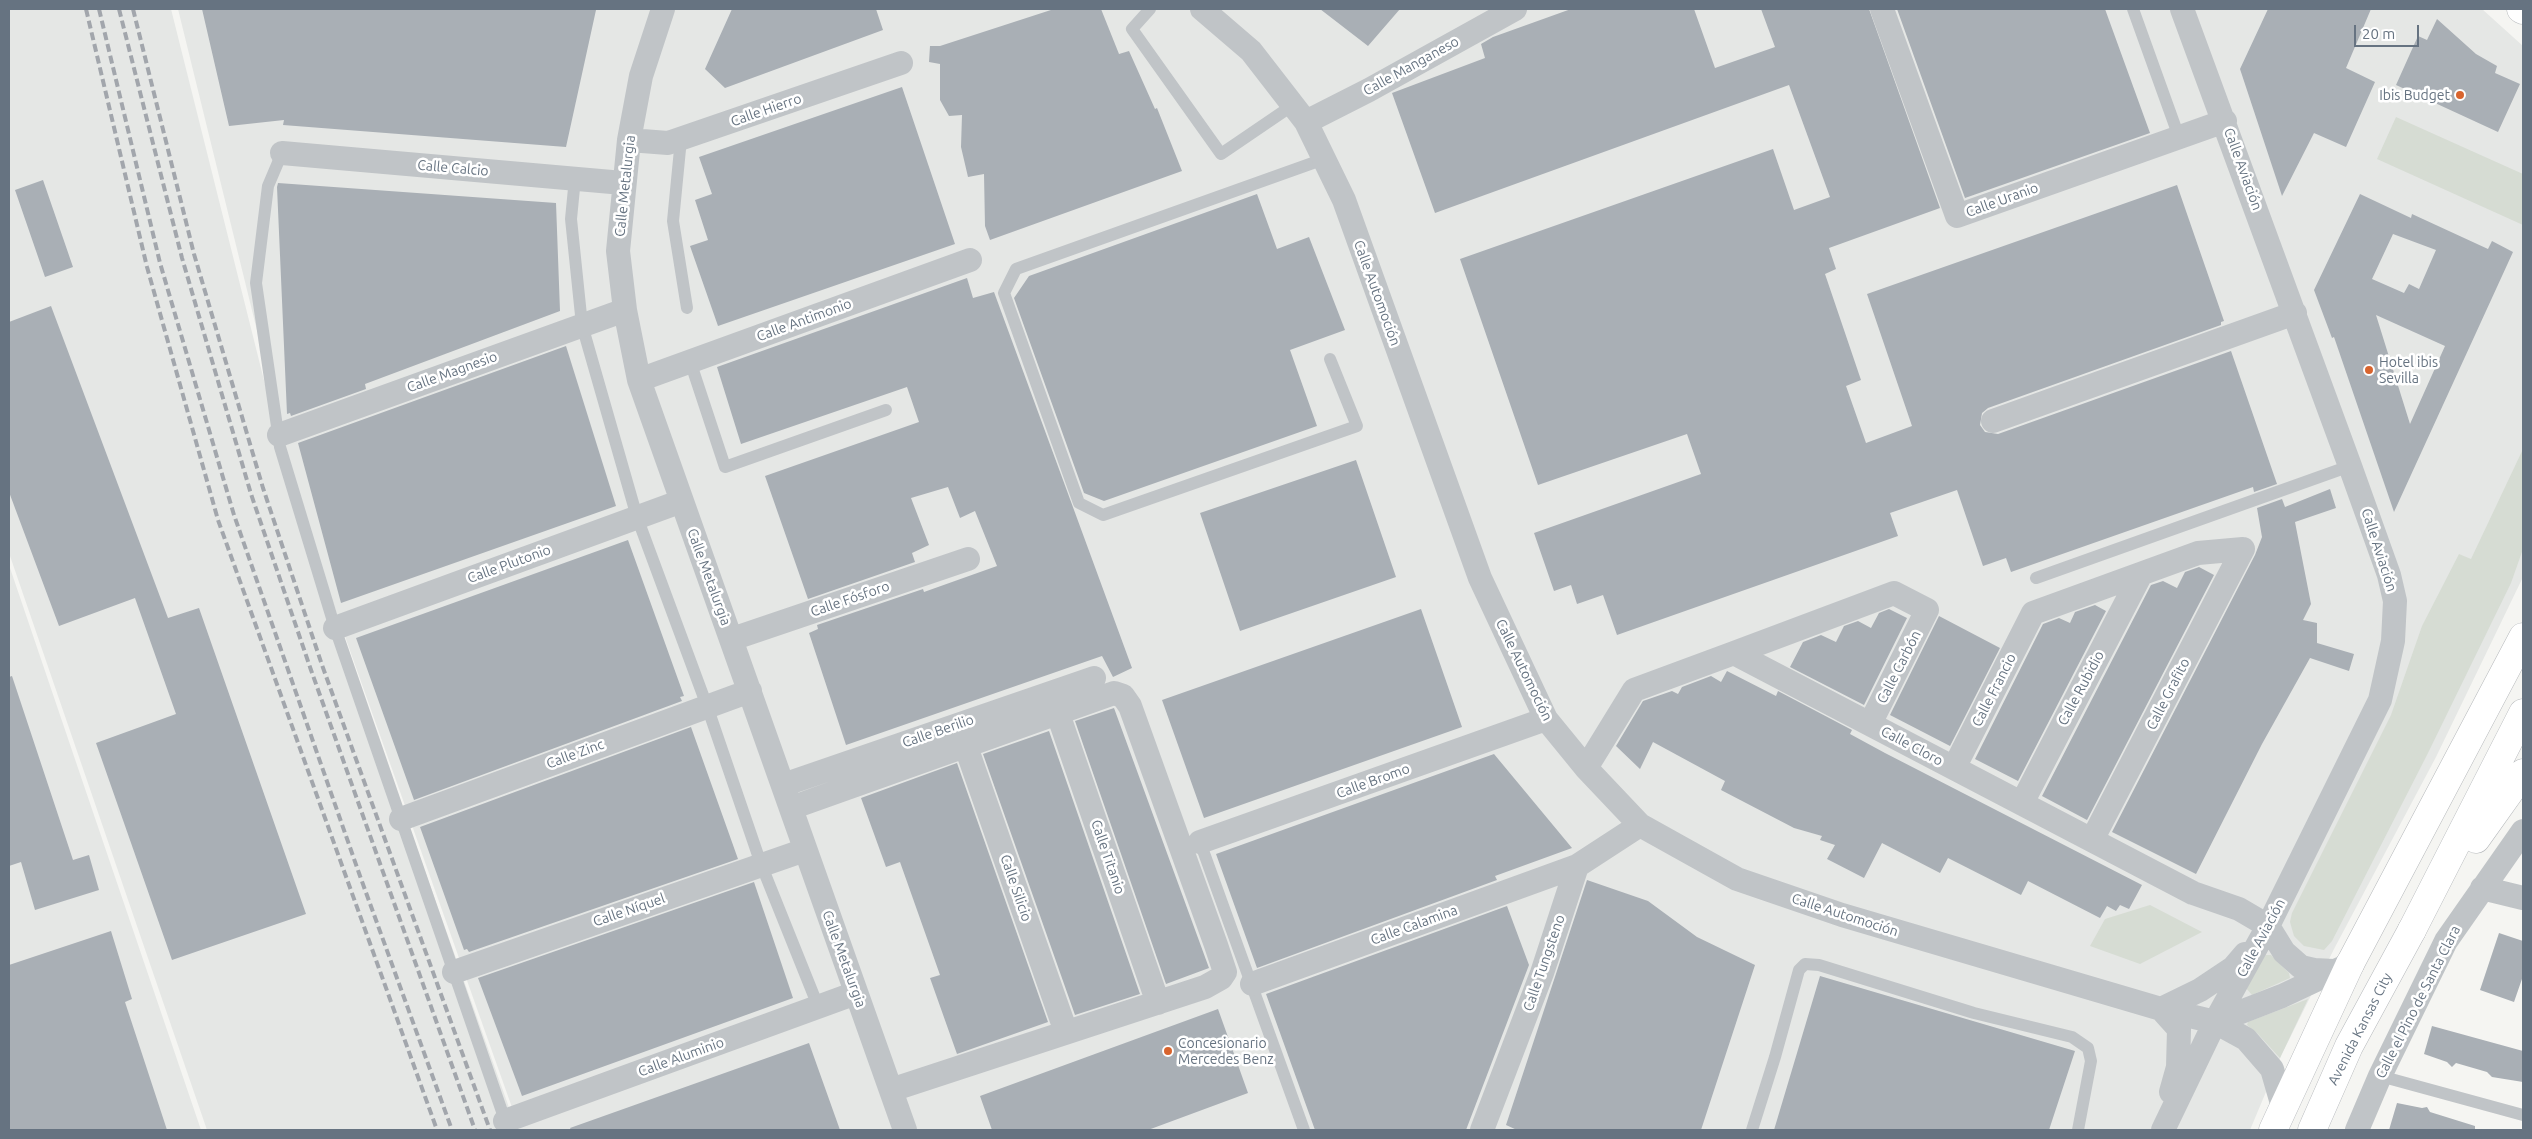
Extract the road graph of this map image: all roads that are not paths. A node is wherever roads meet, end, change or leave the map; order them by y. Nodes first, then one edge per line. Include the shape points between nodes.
1 (663, 9) edge
2 (1150, 9) edge
3 (1202, 9) edge
4 (1515, 9) edge
5 (1882, 9) edge
6 (2133, 9) edge
7 (2182, 9) edge
8 (901, 64) dead end
9 (1299, 113) junction
10 (2225, 121) junction
11 (2179, 137) junction
12 (681, 139) junction
13 (628, 140) junction
14 (282, 153) joint
15 (1324, 159) junction
16 (575, 178) junction
17 (623, 183) junction
18 (970, 260) dead end
19 (688, 308) dead end
20 (625, 310) junction
21 (2295, 313) junction
22 (582, 325) junction
23 (1330, 359) dead end
24 (690, 361) junction
25 (639, 380) junction
26 (886, 410) dead end
27 (1993, 421) dead end
28 (279, 435) junction
29 (2350, 466) junction
30 (682, 501) junction
31 (636, 517) junction
32 (968, 559) dead end
33 (2141, 574) junction
34 (2036, 578) dead end
35 (335, 628) junction
36 (2523, 636) edge
37 (732, 639) junction
38 (1734, 653) junction
39 (1094, 678) dead end
40 (750, 691) junction
41 (707, 706) junction
42 (1057, 711) junction
43 (2523, 713) edge
44 (1546, 719) junction
45 (1870, 724) junction
46 (965, 744) junction
47 (1586, 768) junction
48 (1954, 768) junction
49 (2523, 773) edge
50 (783, 785) junction
51 (2022, 803) junction
52 (791, 808) junction
53 (401, 819) junction
54 (1640, 825) junction
55 (2523, 831) edge
56 (2092, 840) junction
57 (1200, 842) joint
58 (805, 850) junction
59 (761, 864) junction
60 (1577, 866) junction
61 (2482, 888) junction
62 (2523, 898) edge
63 (2268, 926) junction
64 (2412, 930) junction
65 (2342, 968) junction
66 (454, 972) junction
67 (1252, 984) junction
68 (856, 992) junction
69 (1158, 1002) junction
70 (818, 1006) junction
71 (2161, 1009) junction
72 (2215, 1022) junction
73 (1066, 1032) junction
74 (2380, 1076) junction
75 (891, 1090) junction
76 (2523, 1115) edge
77 (2278, 1119) edge
78 (507, 1126) edge
79 (905, 1130) edge
80 (1304, 1130) edge
81 (1484, 1130) edge
82 (1752, 1130) edge
83 (2078, 1130) edge
84 (2161, 1130) edge
85 (2312, 1130) edge
86 (2357, 1130) edge

1 - 13 street, Calle Metalurgia via 641,76
2 - 9 lane via 1132,29 1221,154
3 - 9 street, Calle Automoción via 1251,51
4 - 9 street, Calle Manganeso via 1369,90
5 - 11 street, Calle Uranio via 1957,216
6 - 11 lane
7 - 10 street, Calle Aviación
8 - 12 street, Calle Hierro
9 - 15 street, Calle Automoción
10 - 11 street, Calle Uranio
10 - 21 street, Calle Aviación
12 - 13 street, Calle Hierro via 668,143
12 - 19 lane via 673,221
13 - 17 street, Calle Metalurgia
14 - 16 street, Calle Calcio
14 - 28 lane via 268,186 256,283
15 - 23 lane via 1016,270 1004,294 1079,503 1103,515 1357,426
15 - 44 street, Calle Automoción via 1344,200 1480,578
16 - 17 street, Calle Calcio
16 - 22 lane via 571,219
17 - 20 street, Calle Metalurgia via 618,252
18 - 24 street, Calle Antimonio
20 - 22 street, Calle Magnesio
20 - 25 street, Calle Metalurgia
21 - 27 street
21 - 29 street, Calle Aviación
22 - 28 street, Calle Magnesio
22 - 31 lane
24 - 25 street, Calle Antimonio
24 - 26 lane via 725,467
25 - 30 street, Calle Metalurgia
28 - 35 lane
29 - 34 lane
29 - 63 street, Calle Aviación via 2389,575 2395,600 2393,641 2380,700
30 - 31 street, Calle Plutonio
30 - 37 street, Calle Metalurgia
31 - 35 street, Calle Plutonio
31 - 41 lane
32 - 37 street, Calle Fósforo
33 - 48 street, Calle Francio via 2033,613
33 - 51 street, Calle Rubidio
33 - 56 street, Calle Grafito via 2198,553 2243,549
35 - 53 lane
36 - 65 main road
37 - 40 street, Calle Metalurgia
38 - 45 street, Calle Cloro
38 - 45 street, Calle Carbón via 1894,593 1927,610
38 - 47 street via 1634,690
39 - 50 street, Calle Berilio
40 - 41 street, Calle Zinc
40 - 50 street, Calle Metalurgia
41 - 53 street, Calle Zinc
41 - 59 lane
42 - 46 street
42 - 69 street, Calle Titanio
42 - 69 street via 1114,693 1127,701 1216,945 1224,972 1221,978 1205,987
43 - 64 main road
44 - 47 street, Calle Automoción
44 - 57 street, Calle Bromo
45 - 48 street, Calle Cloro
46 - 52 street
46 - 73 street, Calle Silicio
47 - 54 street, Calle Automoción
48 - 51 street, Calle Cloro
49 - 64 main road
50 - 52 street, Calle Metalurgia
51 - 56 street, Calle Cloro
52 - 58 street, Calle Metalurgia
53 - 66 lane
54 - 60 street
54 - 71 street, Calle Automoción via 1737,879 1842,915
55 - 61 street, Calle el Pino de Santa Clara
56 - 63 street, Calle Cloro via 2193,893 2238,909
57 - 67 lane
58 - 59 street, Calle Níquel
58 - 68 street, Calle Metalurgia
59 - 66 street, Calle Níquel
59 - 70 lane
60 - 67 street, Calle Calamina
60 - 81 street, Calle Tungsteno via 1542,973
61 - 62 street
61 - 74 street, Calle el Pino de Santa Clara via 2446,941
63 - 65 street via 2284,952 2301,967 2314,970
63 - 71 street via 2233,968 2200,990
63 - 72 street, Calle Aviación
64 - 85 main road, Avenida Kansas City via 2349,1046
65 - 72 street
65 - 77 main road
66 - 78 lane
67 - 80 lane
68 - 70 street, Calle Aluminio
68 - 75 street, Calle Metalurgia
69 - 73 street
70 - 78 street, Calle Aluminio
71 - 72 street, Calle Automoción
71 - 84 street via 2179,1029 2178,1067
72 - 77 street, Calle Automoción via 2246,1039 2272,1069
72 - 84 street, Calle Aviación
73 - 75 street
74 - 76 lane
74 - 86 street, Calle el Pino de Santa Clara
75 - 79 street, Calle Metalurgia
82 - 83 lane via 1799,970 1806,964 1819,965 1974,1013 2072,1037 2088,1048 2091,1061

